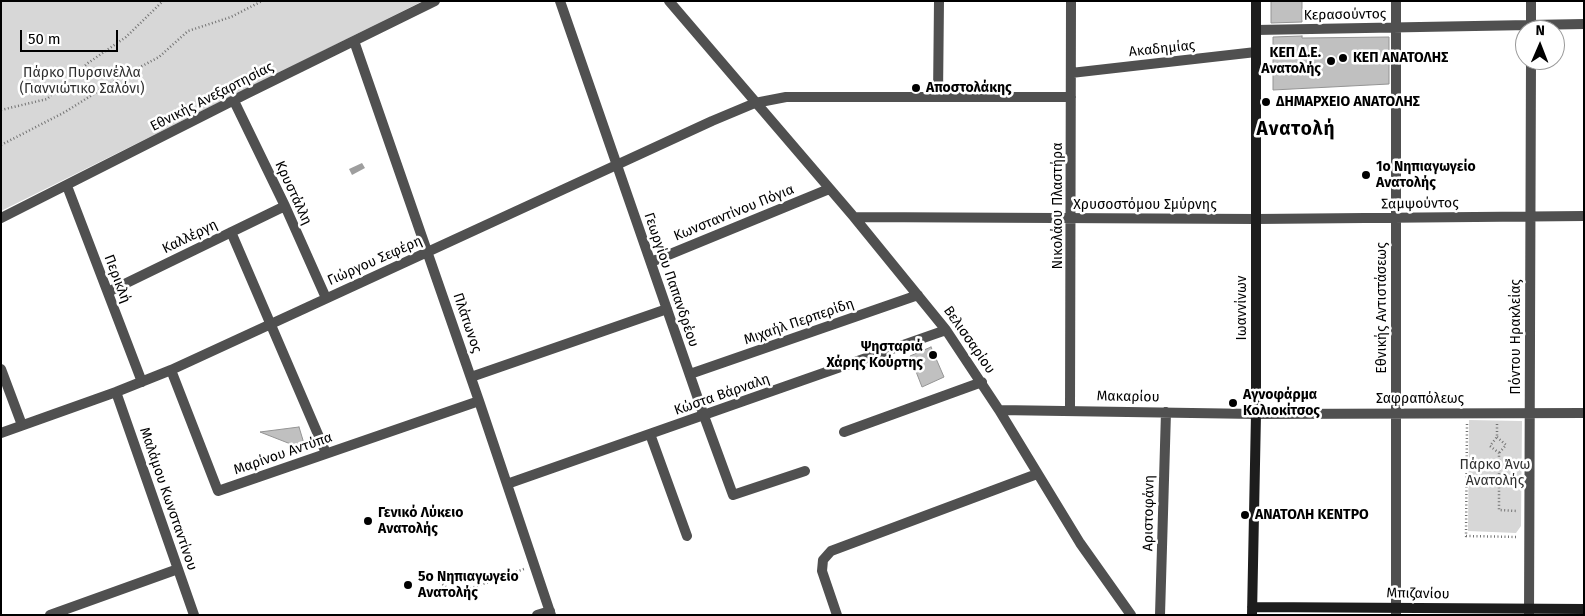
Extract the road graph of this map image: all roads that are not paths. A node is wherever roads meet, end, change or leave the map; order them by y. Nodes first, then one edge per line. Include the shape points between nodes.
1 (435, 1) edge
2 (560, 1) edge
3 (669, 1) edge
4 (939, 1) edge
5 (1072, 1) edge
6 (1256, 1) edge
7 (1396, 1) edge
8 (1531, 1) edge
9 (1531, 20) edge
10 (1584, 24) edge
11 (1565, 25) edge
12 (1515, 27) edge
13 (1396, 28) junction
14 (1256, 30) junction
15 (354, 41) junction
16 (1256, 52) junction
17 (1531, 70) edge
18 (1071, 72) junction
19 (938, 96) junction
20 (1071, 97) junction
21 (234, 101) junction
22 (755, 103) junction
23 (617, 165) junction
24 (67, 186) junction
25 (829, 189) junction
26 (285, 206) junction
27 (1584, 216) edge
28 (854, 217) junction
29 (1531, 217) junction
30 (1, 218) edge
31 (1072, 218) junction
32 (1396, 218) junction
33 (1256, 219) junction
34 (231, 232) junction
35 (428, 252) junction
36 (650, 262) junction
37 (108, 292) junction
38 (918, 295) junction
39 (326, 298) junction
40 (667, 309) junction
41 (270, 325) junction
42 (946, 330) junction
43 (1, 369) edge
44 (171, 370) junction
45 (690, 374) junction
46 (471, 377) junction
47 (142, 382) junction
48 (982, 382) junction
49 (116, 392) junction
50 (479, 401) junction
51 (999, 410) junction
52 (1070, 410) junction
53 (1166, 412) junction
54 (1396, 413) junction
55 (1530, 413) junction
56 (1584, 413) edge
57 (1256, 414) junction
58 (704, 416) junction
59 (22, 425) junction
60 (1, 432) edge
61 (844, 432) dead end
62 (650, 434) junction
63 (326, 453) junction
64 (805, 471) dead end
65 (1037, 474) junction
66 (507, 484) junction
67 (687, 536) dead end
68 (178, 570) junction
69 (1584, 609) edge
70 (1252, 611) edge
71 (1396, 611) edge
72 (1529, 612) edge
73 (550, 613) edge
74 (50, 615) edge
75 (194, 615) edge
76 (537, 615) edge
77 (837, 615) edge
78 (1131, 615) edge
79 (1160, 615) edge

1 - 15 street, Εθνικής Ανεξαρτησίας
2 - 23 street, Γεωργίου Παπανδρέου
3 - 22 street, Βελισσαρίου
4 - 19 street
5 - 18 street, Νικολάου Πλαστήρα
6 - 14 main road, Ιωαννίνων
7 - 13 street, Εθνικής Αντιστάσεως
8 - 9 street
10 - 11 street, Κερασούντος
12 - 13 street, Κερασούντος
13 - 14 street, Κερασούντος
13 - 32 street, Εθνικής Αντιστάσεως
14 - 16 main road, Ιωαννίνων
15 - 21 street, Εθνικής Ανεξαρτησίας
15 - 35 street, Πλάτωνος
16 - 18 street, Ακαδημίας
16 - 33 main road, Ιωαννίνων
17 - 29 street, Πόντου Ηρακλείας
18 - 20 street, Νικολάου Πλαστήρα
19 - 20 street, Γιώργου Σεφέρη
19 - 22 street, Γιώργου Σεφέρη via 786,96
20 - 31 street, Νικολάου Πλαστήρα
21 - 24 street, Εθνικής Ανεξαρτησίας
21 - 26 street, Κρυστάλλη
22 - 23 street, Γιώργου Σεφέρη
22 - 25 street, Βελισσαρίου
23 - 35 street, Γιώργου Σεφέρη
23 - 36 street, Γεωργίου Παπανδρέου
24 - 30 street, Εθνικής Ανεξαρτησίας
24 - 37 street, Περικλή
25 - 28 street, Βελισσαρίου
25 - 36 street, Κωνσταντίνου Πόγια
26 - 34 street, Καλλέργη
26 - 39 street, Κρυστάλλη
27 - 29 street, Σαμψούντος
28 - 31 street, Χρυσοστόμου Σμύρνης
28 - 38 street, Βελισσαρίου
29 - 32 street, Σαμψούντος
29 - 55 street, Πόντου Ηρακλείας
31 - 33 street, Χρυσοστόμου Σμύρνης
31 - 52 street, Νικολάου Πλαστήρα
32 - 33 street, Σαμψούντος
32 - 54 street, Εθνικής Αντιστάσεως
33 - 57 main road, Ιωαννίνων
34 - 37 street, Καλλέργη
34 - 41 street
35 - 39 street, Γιώργου Σεφέρη
35 - 46 street, Πλάτωνος
36 - 40 street, Γεωργίου Παπανδρέου
37 - 47 street, Περικλή
38 - 42 street, Βελισσαρίου
38 - 45 street, Μιχαήλ Περπερίδη
39 - 41 street, Γιώργου Σεφέρη
40 - 45 street, Γεωργίου Παπανδρέου
40 - 46 street
41 - 44 street, Γιώργου Σεφέρη
41 - 63 street
42 - 48 street, Βελισσαρίου
42 - 58 street, Κώστα Βάρναλη
43 - 59 street
44 - 47 street, Γιώργου Σεφέρη
44 - 63 street, Μαρίνου Αντύπα via 218,490
45 - 58 street, Γεωργίου Παπανδρέου
46 - 50 street, Πλάτωνος
47 - 49 street, Γιώργου Σεφέρη
48 - 51 street, Βελισσαρίου
48 - 61 street
49 - 59 street, Γιώργου Σεφέρη
49 - 68 street, Μαλάμου Κωνσταντίνου
50 - 63 street, Μαρίνου Αντύπα
50 - 66 street, Πλάτωνος
51 - 52 street, Μακαρίου
51 - 65 street, Βελισσαρίου
52 - 53 street, Μακαρίου
53 - 57 street, Μακαρίου
53 - 79 street, Αριστοφάνη
54 - 55 street, Σαφραπόλεως
54 - 57 street, Σαφραπόλεως
54 - 71 street, Εθνικής Αντιστάσεως
55 - 56 street, Σαφραπόλεως
55 - 72 street, Πόντου Ηρακλείας
57 - 70 main road, Ιωαννίνων
58 - 62 street, Κώστα Βάρναλη
58 - 64 street, Γεωργίου Παπανδρέου via 733,495
59 - 60 street, Γιώργου Σεφέρη
62 - 66 street, Κώστα Βάρναλη
62 - 67 street
65 - 77 street via 830,551 823,560 822,571
65 - 78 street, Βελισσαρίου
66 - 73 street, Πλάτωνος
68 - 74 street
68 - 75 street, Μαλάμου Κωνσταντίνου
69 - 72 main road, Μπιζανίου
70 - 71 main road, Μπιζανίου
71 - 72 main road, Μπιζανίου
73 - 76 street

